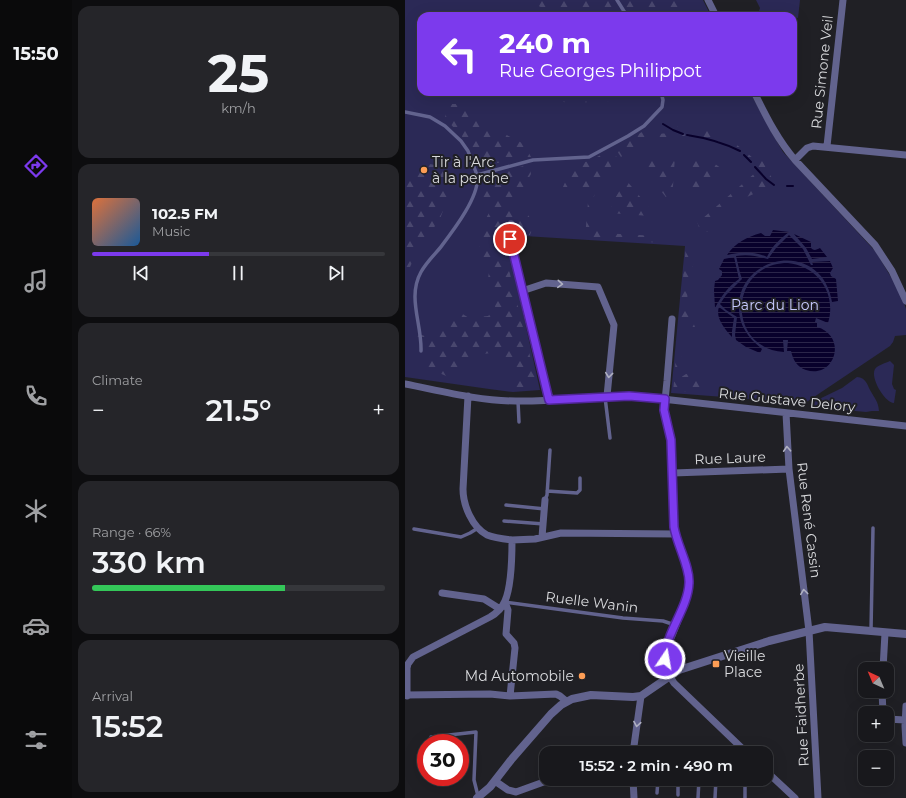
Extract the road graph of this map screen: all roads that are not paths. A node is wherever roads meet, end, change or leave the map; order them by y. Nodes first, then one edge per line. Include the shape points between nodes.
1 (617, 0) edge
2 (708, 0) edge
3 (843, 0) edge
4 (624, 12) edge
5 (714, 12) edge
6 (662, 96) edge
7 (756, 96) edge
8 (405, 112) edge
9 (827, 146) junction
10 (906, 155) edge
11 (795, 160) junction
12 (477, 175) junction
13 (511, 224) dead end
14 (522, 291) junction
15 (906, 300) edge
16 (672, 319) dead end
17 (421, 351) dead end
18 (405, 384) edge
19 (468, 396) junction
20 (606, 396) junction
21 (665, 399) junction
22 (549, 400) junction
23 (519, 401) junction
24 (786, 413) junction
25 (519, 422) dead end
26 (906, 426) edge
27 (610, 438) dead end
28 (550, 450) dead end
29 (789, 469) junction
30 (673, 473) junction
31 (579, 478) dead end
32 (547, 491) junction
33 (545, 500) joint
34 (506, 506) dead end
35 (545, 510) junction
36 (504, 521) dead end
37 (544, 524) junction
38 (478, 528) junction
39 (873, 528) dead end
40 (414, 529) dead end
41 (675, 534) junction
42 (543, 537) junction
43 (512, 540) junction
44 (442, 593) dead end
45 (505, 602) junction
46 (500, 609) junction
47 (675, 625) junction
48 (809, 631) junction
49 (871, 631) junction
50 (885, 633) junction
51 (905, 635) edge
52 (407, 659) edge
53 (883, 662) edge
54 (672, 679) junction
55 (406, 696) edge
56 (510, 696) junction
57 (641, 696) junction
58 (566, 701) junction
59 (906, 706) edge
60 (894, 719) edge
61 (905, 720) junction
62 (454, 734) edge
63 (906, 743) edge
64 (634, 746) edge
65 (740, 746) edge
66 (773, 778) edge
67 (495, 781) junction
68 (539, 784) edge
69 (633, 786) edge
70 (658, 786) edge
71 (678, 786) edge
72 (699, 786) edge
73 (716, 786) edge
74 (745, 786) edge
75 (657, 793) dead end
76 (678, 795) dead end
77 (478, 798) edge
78 (634, 798) edge
79 (698, 798) edge
80 (715, 798) edge
81 (745, 798) edge
82 (795, 798) edge
83 (818, 798) edge

1 - 4 lane
2 - 5 street
3 - 9 street, Rue Simone Veil
6 - 12 lane via 662,107 644,126 589,157 533,160
7 - 11 street via 778,139
8 - 12 lane via 430,117 445,126 468,151
9 - 10 street
9 - 11 street via 810,146
11 - 15 street via 875,245 892,271
12 - 17 lane via 477,186 471,203 418,280 415,297
13 - 14 street via 510,239
14 -> 20 street via 546,283 598,287 614,325
14 - 22 street
16 - 21 street
18 - 19 street, Rue Gustave Delory
19 - 23 street, Rue Gustave Delory
19 - 38 street via 463,494 466,507
20 - 21 street, Rue Gustave Delory
20 - 22 street, Rue Gustave Delory
20 - 27 lane
21 - 24 street, Rue Gustave Delory
21 - 30 street via 664,410 671,440
22 - 23 street, Rue Gustave Delory
23 - 25 lane
24 - 26 street, Rue Gustave Delory
29 -> 24 street, Rue René Cassin
28 - 32 lane
29 - 30 street, Rue Laure
48 -> 29 street, Rue René Cassin
30 - 41 street
31 - 32 lane via 580,490 577,493
32 - 33 lane
33 - 35 street
34 - 35 lane
35 - 37 street
36 - 37 lane
37 - 42 street
38 - 40 lane via 461,537
38 - 43 street via 488,535
39 - 49 lane
41 - 42 street via 561,533
41 - 47 street via 689,582
42 - 43 street
43 - 45 street
44 - 46 street via 484,599
45 - 46 street
45 - 47 lane, Ruelle Wanin via 663,621
45 - 56 street via 508,610 506,634 515,648
46 - 52 street via 491,617
47 - 54 street via 665,659
48 - 49 street via 828,627
48 - 54 street via 682,668
48 - 83 street, Rue Faidherbe
49 - 50 street
50 - 51 street
50 - 53 street
52 - 55 street
54 - 57 street via 655,686
54 - 65 street
55 - 56 street
56 - 58 street via 556,694
57 - 58 street via 591,695
57 -> 64 street
58 - 67 street via 531,736
59 - 61 street
60 - 61 street
61 - 63 street
62 - 77 lane via 476,732 474,780
66 - 82 street
67 - 68 street via 516,792
67 - 77 street
69 - 78 street
70 - 75 lane
71 - 76 lane
72 - 79 lane
73 - 80 lane
74 - 81 lane

